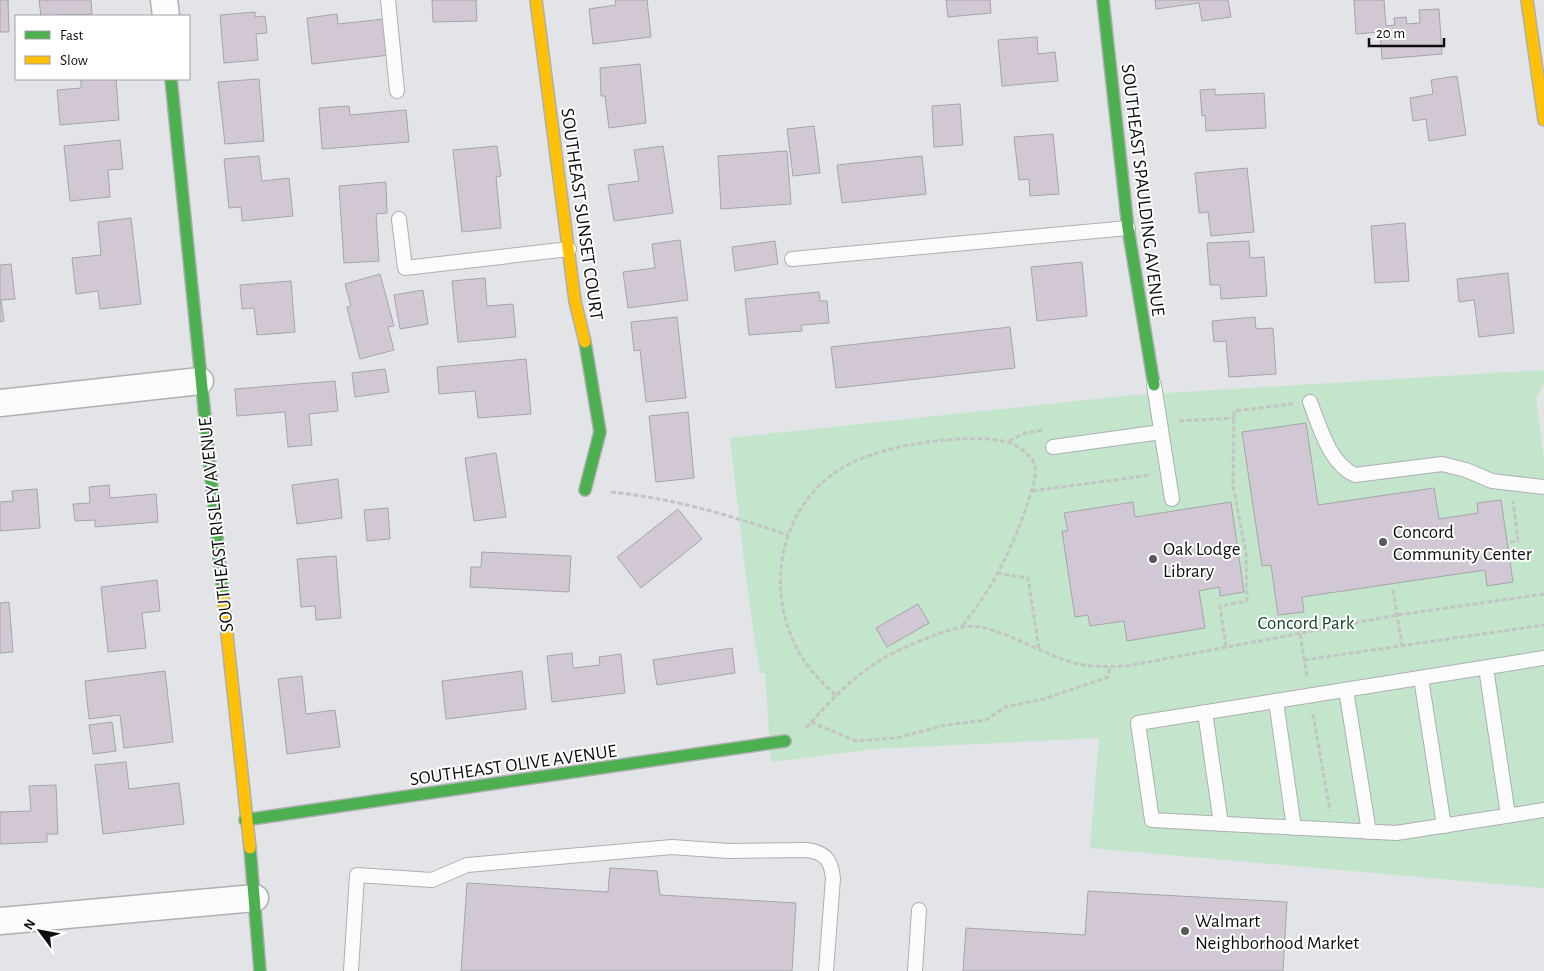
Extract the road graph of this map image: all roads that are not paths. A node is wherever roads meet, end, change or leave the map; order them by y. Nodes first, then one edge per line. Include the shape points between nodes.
1 (164, 0) edge
2 (388, 0) edge
3 (536, 0) edge
4 (1103, 0) edge
5 (1527, 0) edge
6 (166, 15) edge
7 (171, 80) edge
8 (397, 90) dead end
9 (1544, 120) edge
10 (399, 218) dead end
11 (1128, 228) junction
12 (569, 249) junction
13 (792, 259) dead end
14 (200, 381) junction
15 (1154, 385) joint
16 (1310, 402) road end
17 (0, 403) edge
18 (1161, 432) junction
19 (1054, 447) dead end
20 (1544, 488) edge
21 (585, 490) road end
22 (1172, 499) dead end
23 (1544, 658) edge
24 (1486, 668) junction
25 (1421, 678) junction
26 (1346, 690) junction
27 (1276, 701) junction
28 (1205, 712) junction
29 (785, 742) road end
30 (1544, 810) edge
31 (1508, 815) junction
32 (245, 820) junction
33 (1221, 824) junction
34 (1444, 826) junction
35 (1294, 828) junction
36 (1369, 832) junction
37 (255, 898) junction
38 (919, 910) dead end
39 (0, 921) edge
40 (260, 971) edge
41 (351, 971) edge
42 (826, 971) edge
43 (915, 971) edge

1 - 6 street
2 - 8 lane
3 - 12 street, SOUTHEAST SUNSET COURT
4 - 11 street, SOUTHEAST SPAULDING AVENUE
5 - 9 street
7 - 14 street, SOUTHEAST RISLEY AVENUE
10 - 12 lane via 405,268
11 - 13 lane
11 - 15 street, SOUTHEAST SPAULDING AVENUE
12 - 21 street, SOUTHEAST SUNSET COURT via 575,301 590,362 600,432
14 - 17 street
14 - 32 street, SOUTHEAST RISLEY AVENUE
15 - 18 lane
16 - 20 lane via 1330,451 1345,470 1355,475 1442,464 1492,481
18 - 19 lane
18 - 22 lane
23 - 24 lane
24 - 25 lane
24 - 31 lane
25 - 26 lane
25 - 34 lane
26 - 27 lane
26 - 36 lane
27 - 28 lane
27 - 35 lane
28 - 33 lane
28 - 33 lane via 1138,723 1152,820
29 - 32 street, SOUTHEAST OLIVE AVENUE
30 - 31 lane
31 - 34 lane
32 - 37 street, SOUTHEAST RISLEY AVENUE
33 - 35 lane
34 - 36 lane via 1396,833
35 - 36 lane
37 - 39 street
37 - 40 street, SOUTHEAST RISLEY AVENUE
38 - 43 lane
41 - 42 lane via 356,875 432,880 467,865 672,847 728,851 806,850 826,856 833,878

